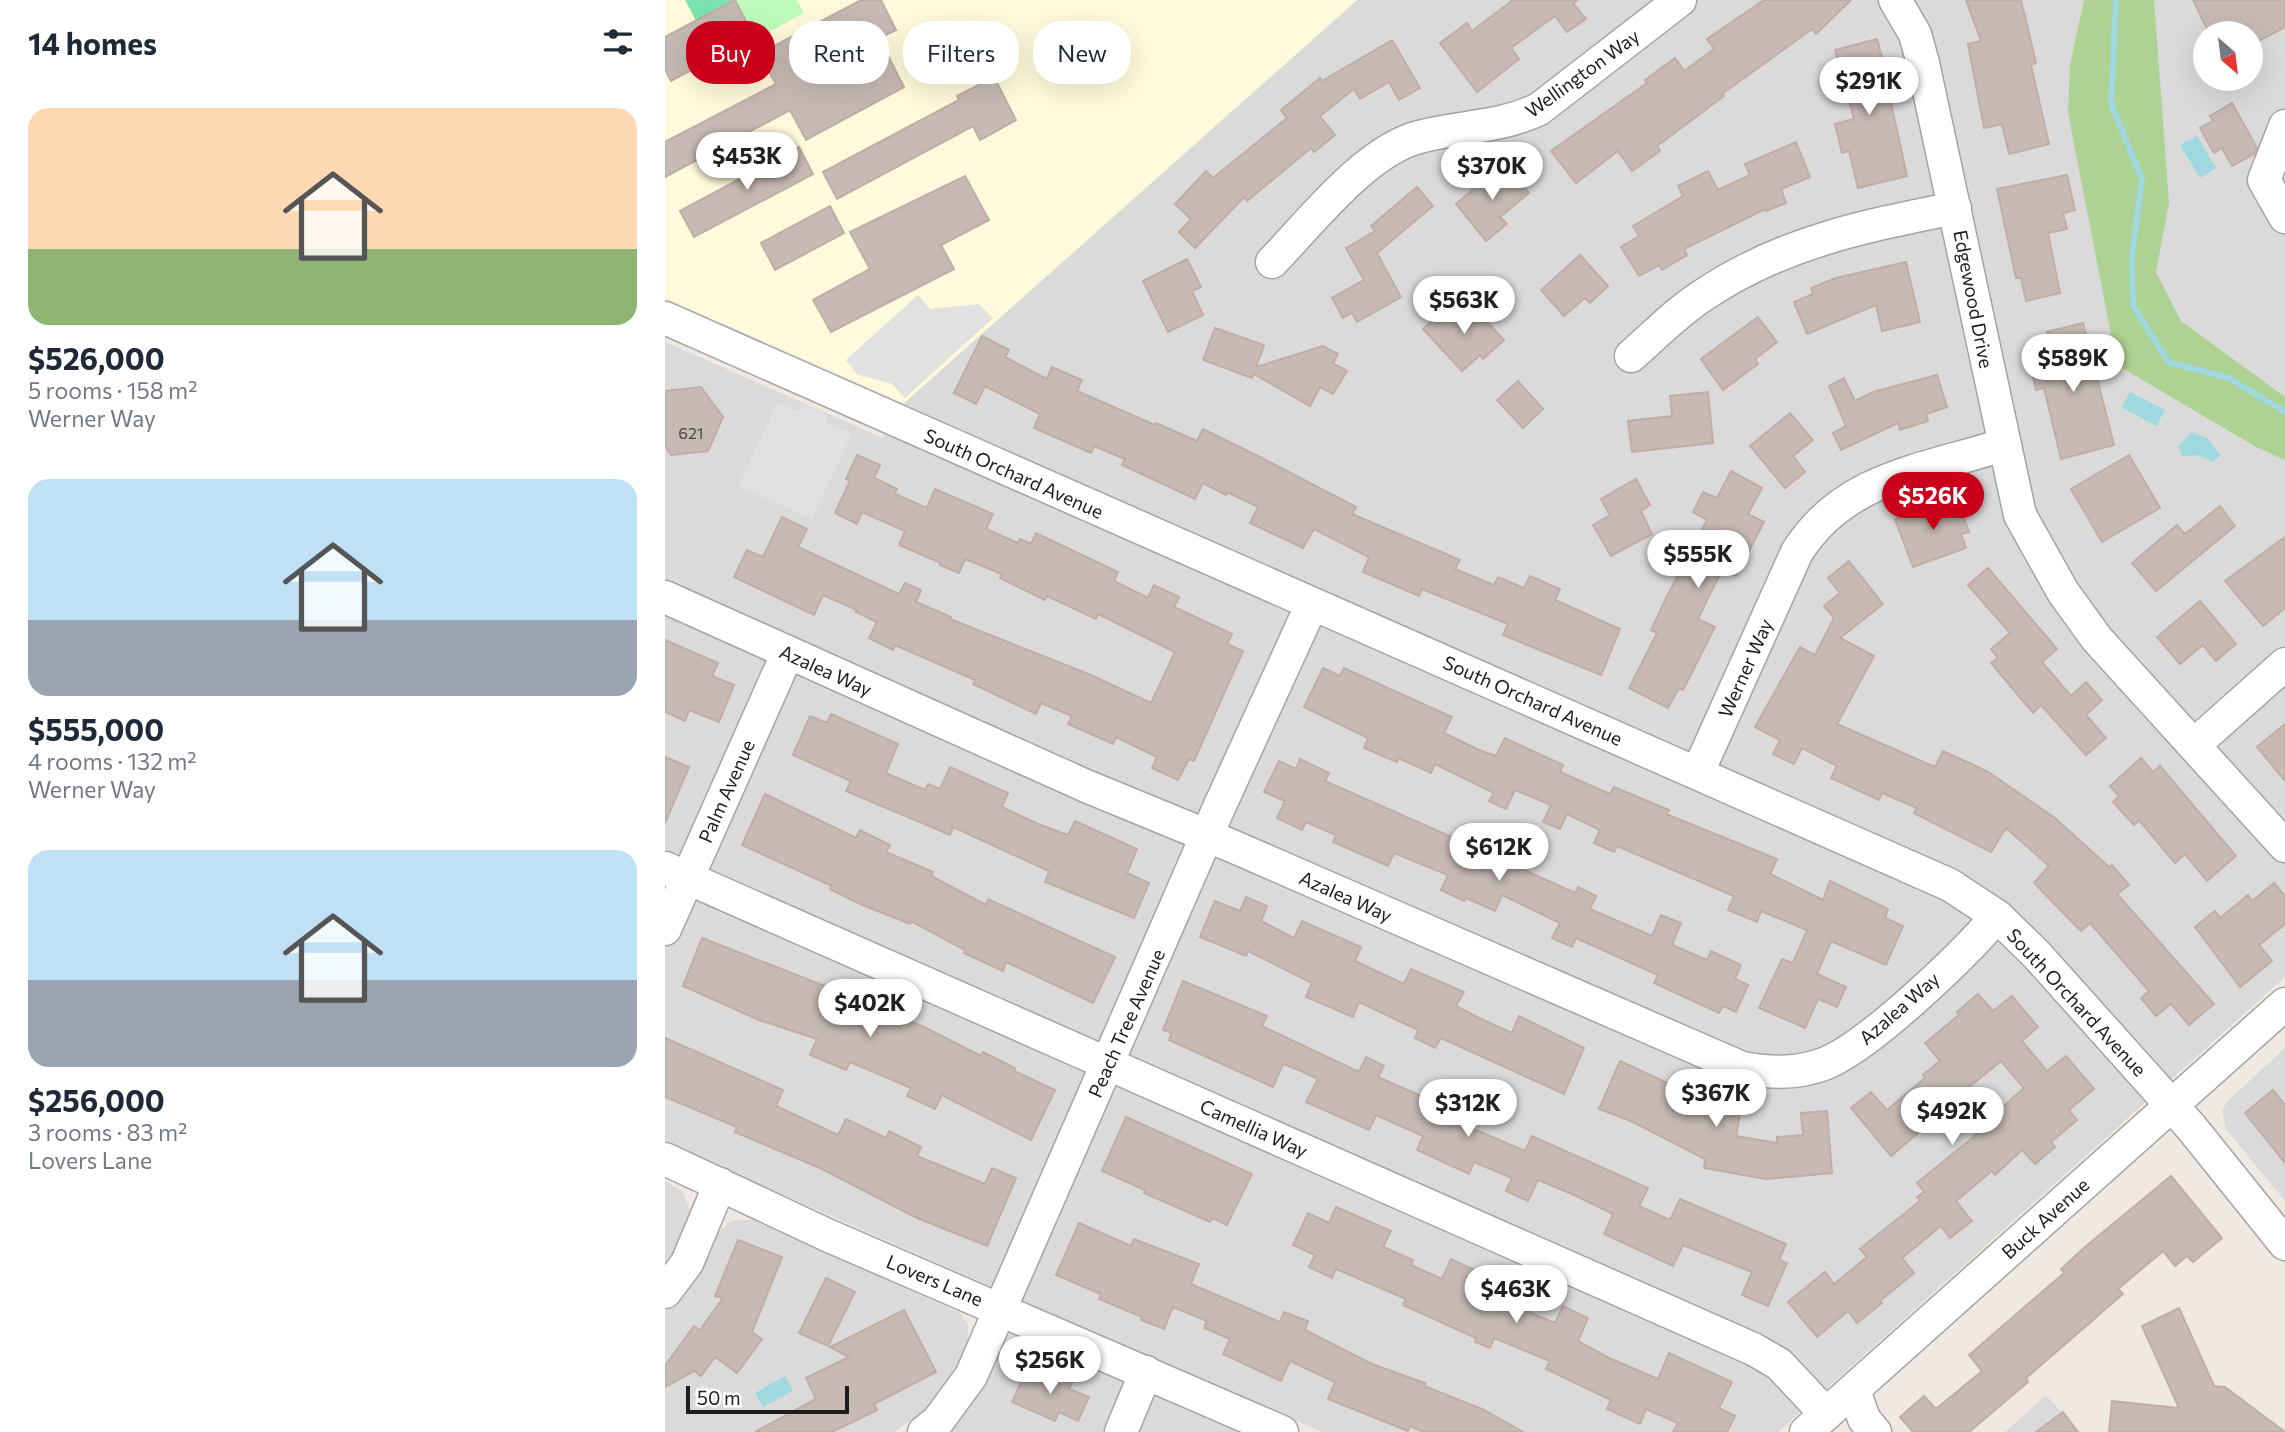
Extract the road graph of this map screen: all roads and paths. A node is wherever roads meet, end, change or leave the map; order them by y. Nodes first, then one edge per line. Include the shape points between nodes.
1 (1680, 0) edge
2 (1895, 0) edge
3 (2285, 126) edge
4 (1955, 208) junction
5 (2285, 217) edge
6 (1272, 262) dead end
7 (665, 318) edge
8 (1631, 356) dead end
9 (2003, 445) junction
10 (665, 597) edge
11 (1312, 604) junction
12 (788, 652) junction
13 (2285, 663) edge
14 (2194, 745) junction
15 (1698, 772) junction
16 (1208, 835) junction
17 (2285, 846) edge
18 (677, 874) edge
19 (1997, 916) junction
20 (665, 929) edge
21 (2285, 1004) edge
22 (1108, 1064) junction
23 (2172, 1106) junction
24 (665, 1160) edge
25 (720, 1184) junction
26 (2285, 1244) edge
27 (665, 1292) edge
28 (1001, 1308) junction
29 (1146, 1372) junction
30 (1846, 1420) edge
31 (924, 1432) edge
32 (1122, 1432) edge
33 (1282, 1432) edge

1 - 6 street, Wellington Way via 1539,109 1493,126 1416,137 1390,149
2 - 4 street, Edgewood Drive via 1915,34
3 - 5 street via 2264,180
4 - 8 street via 1823,236 1767,259 1703,294
4 - 9 street, Edgewood Drive
7 - 11 street, South Orchard Avenue
9 - 14 street, Edgewood Drive via 2020,515 2063,592 2097,639
9 - 15 street, Werner Way via 1882,481 1847,498 1811,530
10 - 12 street, Azalea Way
11 - 15 street, South Orchard Avenue
11 - 16 street, Peach Tree Avenue
12 - 16 street, Azalea Way via 1086,786
12 - 18 street, Palm Avenue
13 - 14 street
14 - 17 street, Edgewood Drive
15 - 19 street, South Orchard Avenue via 1950,885
16 - 19 street, Azalea Way via 1665,1037 1742,1068 1776,1074 1824,1064 1856,1045 1933,980
16 - 22 street, Peach Tree Avenue
18 - 20 street, Palm Avenue
18 - 22 street, Camellia Way
19 - 23 street, South Orchard Avenue
21 - 23 street, Buck Avenue
22 - 28 street, Peach Tree Avenue
22 - 30 street, Camellia Way via 1753,1349 1779,1364
23 - 26 street, South Orchard Avenue
23 - 30 street, Buck Avenue
24 - 25 street, Lovers Lane
25 - 27 street via 687,1263
25 - 28 street, Lovers Lane
28 - 29 street, Lovers Lane
28 - 31 street, Peach Tree Avenue via 971,1377
29 - 32 street
29 - 33 street, Lovers Lane

